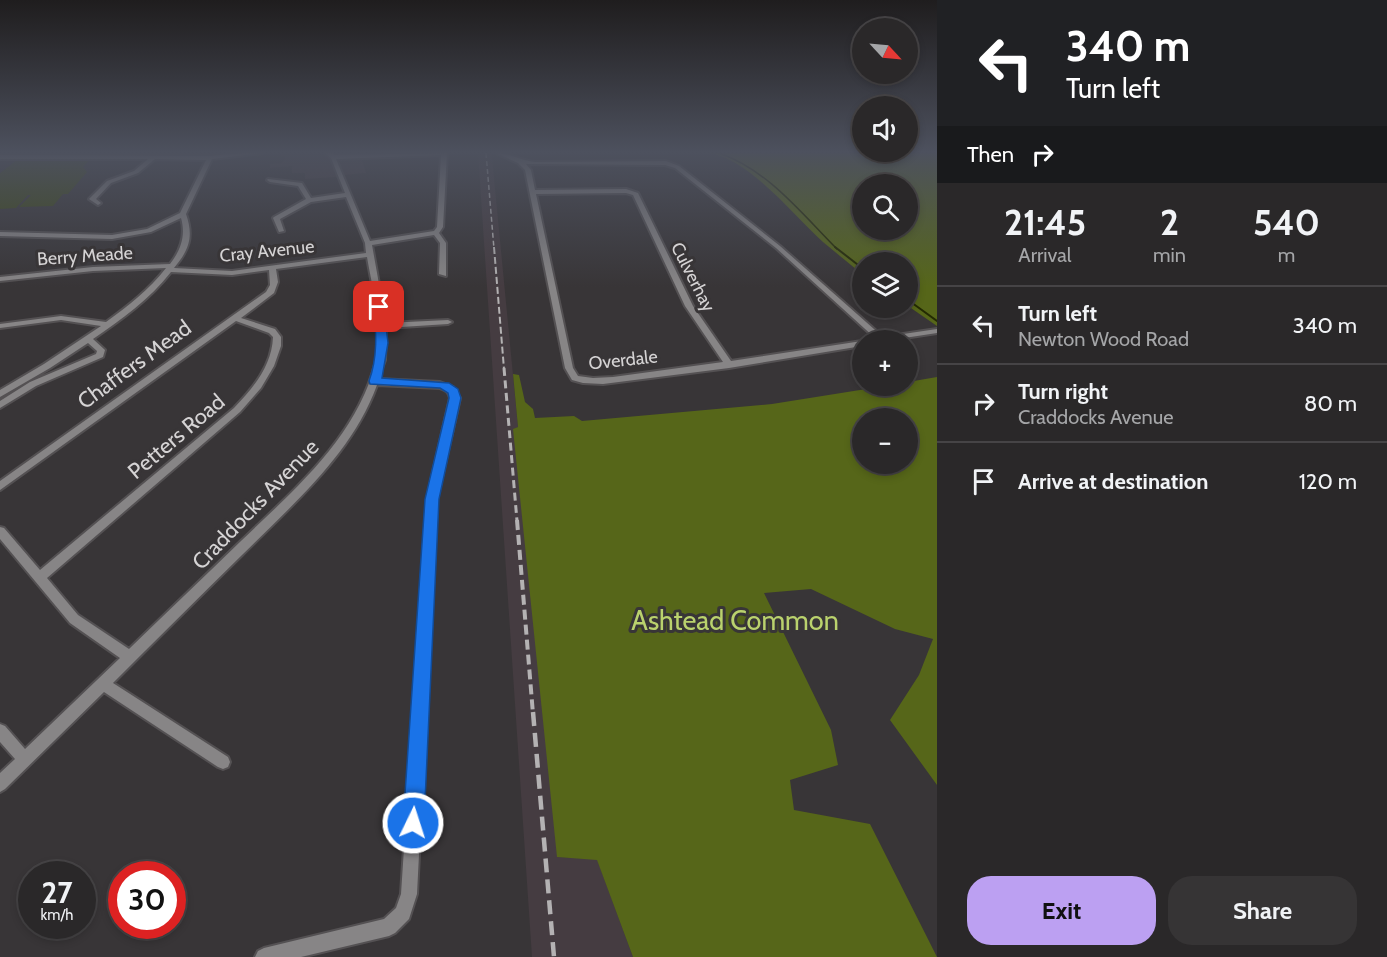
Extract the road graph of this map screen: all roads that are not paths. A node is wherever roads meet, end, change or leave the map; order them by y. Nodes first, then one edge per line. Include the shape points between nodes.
1 (93, 198) edge
2 (191, 198) edge
3 (327, 198) edge
4 (349, 198) edge
5 (442, 198) edge
6 (534, 198) edge
7 (638, 198) edge
8 (718, 198) edge
9 (309, 200) joint
10 (98, 203) dead end
11 (183, 214) junction
12 (281, 231) dead end
13 (436, 233) junction
14 (0, 234) edge
15 (368, 249) junction
16 (170, 268) junction
17 (272, 268) junction
18 (443, 274) dead end
19 (0, 279) edge
20 (234, 318) junction
21 (448, 322) dead end
22 (107, 325) junction
23 (0, 326) edge
24 (382, 326) junction
25 (869, 330) edge
26 (937, 331) edge
27 (918, 334) edge
28 (88, 339) junction
29 (852, 345) edge
30 (729, 364) junction
31 (375, 381) junction
32 (0, 394) edge
33 (0, 405) edge
34 (0, 486) edge
35 (0, 531) edge
36 (39, 578) junction
37 (130, 657) junction
38 (103, 684) junction
39 (0, 731) edge
40 (25, 760) junction
41 (223, 762) dead end
42 (0, 784) edge
43 (264, 957) edge

1 - 10 street
2 - 11 street
3 - 9 street
4 - 15 street, Craddocks Avenue
5 - 13 street via 440,227
6 - 30 street, Overdale via 562,338 575,378 587,381
7 - 30 street, Culverhay via 696,317
8 - 25 street
9 - 12 street via 276,218
11 - 14 street via 155,229 121,236
11 - 16 street via 187,237
13 - 15 street, Cray Avenue
13 - 18 street via 443,243
15 - 17 street, Cray Avenue
15 - 24 street, Craddocks Avenue
16 - 17 street, Cray Avenue via 226,273
16 - 19 street, Berry Meade via 93,269
16 - 22 street via 144,296
17 - 20 street, Chaffers Mead via 274,288
20 - 34 street, Chaffers Mead
20 - 36 street, Petters Road via 272,331 277,337 274,355 259,385 237,410
21 - 24 street
22 - 23 street via 61,318
22 - 28 street
24 - 31 street, Craddocks Avenue via 381,360
26 - 27 street
28 - 32 street
28 - 33 street via 101,350 100,355 33,384
29 - 30 street, Overdale
31 - 37 street, Craddocks Avenue via 352,427 319,470
31 - 43 street via 440,385 449,387 455,398 432,499 409,894 403,913 389,927
35 - 36 street
36 - 37 street via 74,620
37 - 38 street, Craddocks Avenue
38 - 40 street, Craddocks Avenue
38 - 41 street
39 - 40 street
40 - 42 street, Craddocks Avenue

